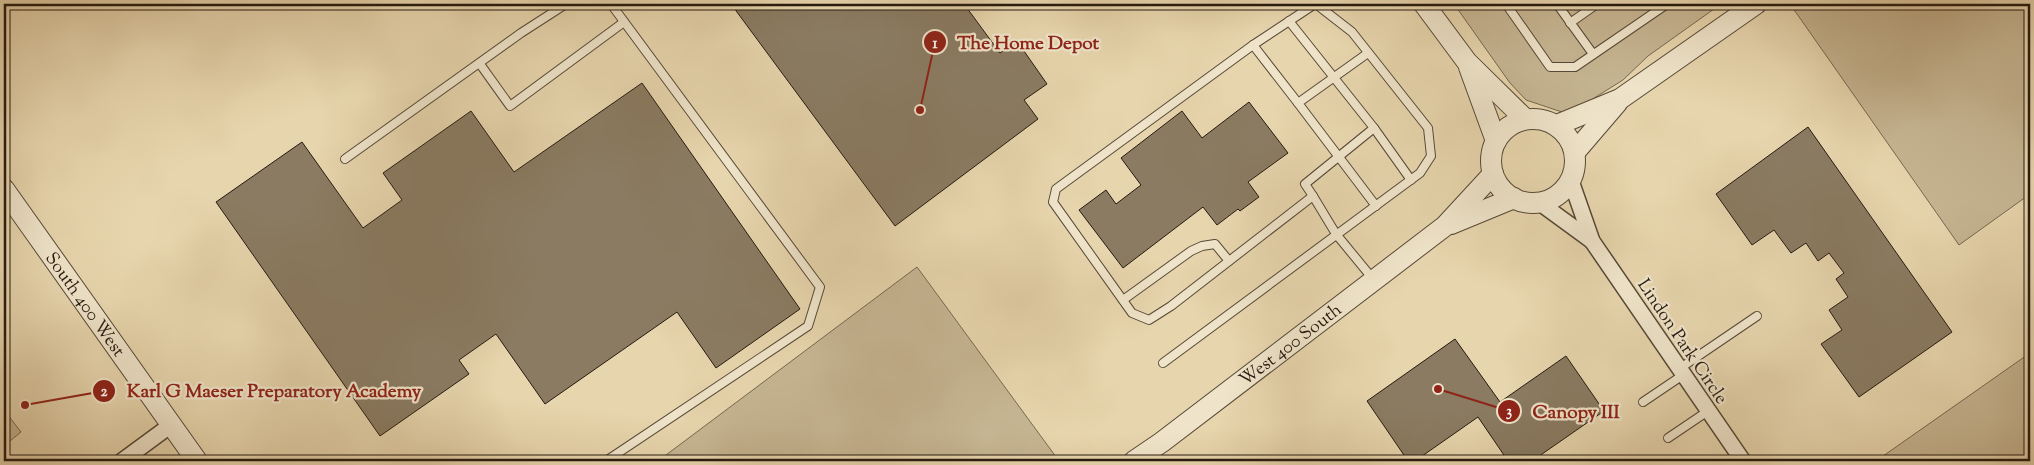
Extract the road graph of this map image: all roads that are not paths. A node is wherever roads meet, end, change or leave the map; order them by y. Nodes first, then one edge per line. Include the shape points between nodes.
1 (566, 4) edge
2 (611, 4) edge
3 (1316, 4) edge
4 (1424, 4) edge
5 (1506, 4) edge
6 (1557, 4) edge
7 (1598, 4) edge
8 (1667, 4) edge
9 (1756, 4) edge
10 (1290, 21) junction
11 (624, 22) junction
12 (1570, 22) junction
13 (1253, 45) junction
14 (1368, 53) junction
15 (1593, 54) junction
16 (1467, 62) junction
17 (480, 64) junction
18 (1334, 78) junction
19 (1620, 99) junction
20 (1298, 103) junction
21 (1525, 119) junction
22 (1557, 125) junction
23 (1374, 128) junction
24 (1496, 141) junction
25 (1575, 152) junction
26 (1338, 157) junction
27 (345, 159) dead end
28 (1493, 174) junction
29 (1411, 180) junction
30 (1571, 181) junction
31 (6, 192) edge
32 (1313, 196) junction
33 (1514, 198) junction
34 (1540, 203) junction
35 (1376, 206) junction
36 (1445, 226) junction
37 (1336, 234) junction
38 (1592, 241) junction
39 (1229, 261) junction
40 (1374, 280) junction
41 (1123, 300) junction
42 (1757, 316) dead end
43 (1163, 363) dead end
44 (1681, 372) junction
45 (1643, 402) dead end
46 (1708, 411) junction
47 (171, 425) junction
48 (1668, 438) dead end
49 (122, 461) edge
50 (197, 461) edge
51 (606, 461) edge
52 (1134, 461) edge
53 (1743, 461) edge

1 - 17 lane
2 - 11 lane
3 - 10 lane
3 - 14 lane via 1352,32
4 - 16 street
5 - 15 lane via 1550,67 1575,67
6 - 12 lane
7 - 12 lane
8 - 15 lane
9 - 19 street
10 - 13 lane
10 - 18 lane
11 - 17 lane via 510,106
11 - 51 lane via 820,287 808,326
12 - 15 lane
13 - 20 lane
13 - 41 lane via 1056,189 1053,202
14 - 18 lane
14 - 29 lane via 1428,128 1431,156 1420,174
16 - 21 street
16 - 24 street
17 - 27 lane
18 - 20 lane
18 - 23 lane
19 - 22 street
19 - 25 street
20 - 26 lane
21 - 22 street via 1543,119
21 - 24 street via 1512,124
22 - 25 street via 1569,138
23 - 26 lane
23 - 29 lane
24 - 28 street via 1491,154
25 - 30 street
26 - 32 lane via 1305,184
26 - 35 lane
28 - 33 street via 1500,187
28 - 36 street, West 400 South
29 - 35 lane
30 - 34 street via 1554,197
30 - 38 street
31 - 47 street, South 400 West
32 - 37 lane
32 - 39 lane
33 - 34 street
33 - 36 street, West 400 South
34 - 38 street
35 - 37 lane
36 - 40 street, West 400 South
37 - 40 lane
37 - 43 lane
38 - 44 street, Lindon Park Circle
39 - 41 lane via 1215,244 1202,246
39 - 41 lane via 1149,320 1132,313
40 - 52 street, West 400 South
42 - 44 lane
44 - 45 lane
44 - 46 street, Lindon Park Circle
46 - 48 lane
46 - 53 street, Lindon Park Circle
47 - 49 street
47 - 50 street, South 400 West

